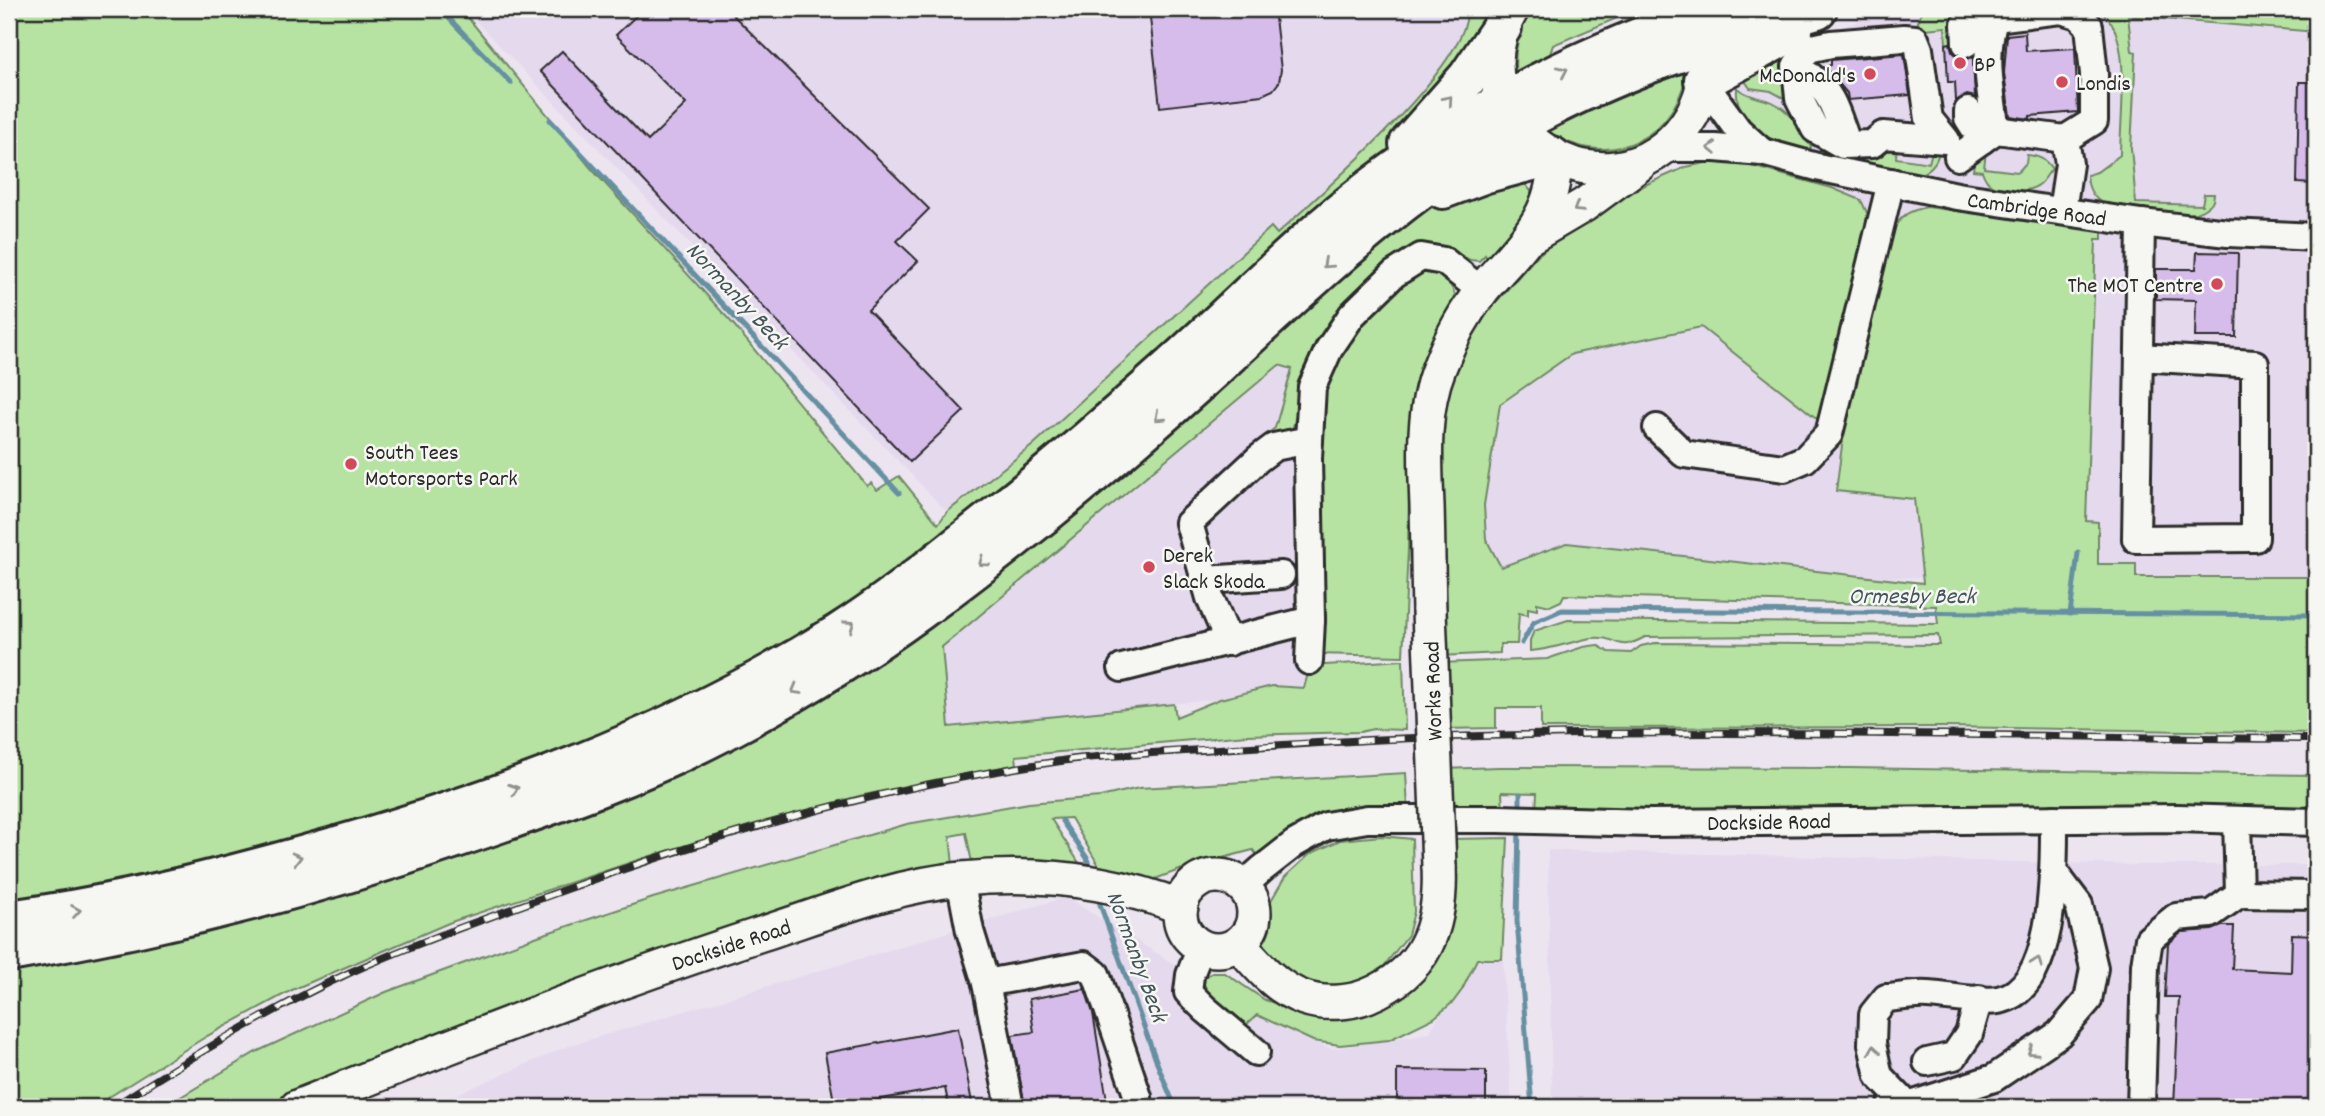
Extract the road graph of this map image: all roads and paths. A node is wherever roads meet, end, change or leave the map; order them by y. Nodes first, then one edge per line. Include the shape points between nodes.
1 (1817, 9) edge
2 (1826, 9) edge
3 (1507, 15) edge
4 (1995, 18) junction
5 (1703, 40) edge
6 (1966, 43) dead end
7 (1919, 50) junction
8 (1968, 111) dead end
9 (1510, 114) junction
10 (1883, 135) junction
11 (1989, 135) junction
12 (2065, 139) junction
13 (1952, 149) junction
14 (1658, 151) junction
15 (1762, 152) junction
16 (1553, 157) junction
17 (1891, 182) junction
18 (1956, 196) junction
19 (1375, 204) junction
20 (2062, 211) junction
21 (2141, 223) junction
22 (1530, 237) junction
23 (2316, 237) edge
24 (1482, 291) junction
25 (2139, 357) junction
26 (1657, 428) dead end
27 (1309, 449) junction
28 (1280, 575) dead end
29 (1205, 580) junction
30 (1311, 620) junction
31 (1229, 642) junction
32 (1309, 661) dead end
33 (1122, 668) dead end
34 (2054, 819) junction
35 (2237, 820) junction
36 (2316, 822) edge
37 (2054, 872) junction
38 (960, 879) junction
39 (1243, 886) junction
40 (2239, 894) junction
41 (2316, 895) edge
42 (1181, 907) junction
43 (9, 920) edge
44 (1239, 944) junction
45 (1201, 947) junction
46 (9, 952) edge
47 (986, 983) junction
48 (1979, 999) junction
49 (1256, 1052) dead end
50 (1927, 1062) dead end
51 (1138, 1097) dead end
52 (1965, 1097) edge
53 (297, 1107) edge
54 (1010, 1107) edge
55 (1902, 1107) edge
56 (2141, 1107) edge

1 - 5 highway
2 - 5 highway via 1782,39
3 - 9 main road via 1498,42 1496,73
19 -> 3 highway via 1468,77
4 - 6 street via 1965,24
4 - 11 street via 1988,50
4 - 12 street via 2061,10 2077,15 2089,26 2094,121
5 - 9 highway via 1593,88
5 - 14 main road, Works Road via 1697,105 1685,126
5 - 15 street via 1738,130
7 - 10 street via 1821,58 1811,70 1807,86 1828,126 1844,134
7 - 10 street via 1914,39 1904,38 1831,44 1808,49 1796,66 1799,98 1815,129 1843,145 1872,144
7 - 13 street via 1929,118
8 - 11 street via 1968,118
9 - 16 main road via 1526,137
9 - 19 highway via 1479,148
10 - 13 street
11 - 12 street
11 - 13 street
12 - 20 street via 2069,164
13 - 18 street
15 -> 14 street, Cambridge Road via 1715,148
14 - 16 main road via 1638,162 1604,168
14 -> 22 main road, Works Road via 1584,205
15 - 17 street, Cambridge Road
16 - 19 highway via 1464,180 1422,202
16 - 22 main road, Works Road via 1551,194
17 - 18 street, Cambridge Road
17 - 26 street via 1829,434 1813,451 1784,468 1684,454
18 - 20 street, Cambridge Road
43 -> 19 highway via 95,907 363,839 548,777 731,695 839,633 998,514 1144,392 1333,219
19 -> 46 highway via 1100,469 917,612 731,728 617,779 417,852 193,914
20 - 21 street, Cambridge Road
21 - 23 street, Cambridge Road
21 - 25 street
22 - 24 main road, Works Road
24 - 27 street via 1444,261 1421,257 1394,274 1352,315 1329,349 1312,387
24 - 44 main road, Works Road, bridge via 1455,330 1438,371 1426,430 1440,886 1430,937 1404,975 1381,990 1335,1003 1304,998 1278,984
25 - 25 street via 2136,539 2255,538 2255,363
27 - 29 street via 1274,447 1189,523
27 - 30 street
28 - 29 street
29 - 31 street
30 - 31 street
30 - 32 street
31 - 33 street
34 - 35 street, Dockside Road
34 - 37 street
34 - 39 street, Dockside Road via 1651,823 1367,819 1326,826 1294,844
35 - 36 street, Dockside Road
35 - 40 street
48 -> 37 street via 1997,1000 2021,991 2038,967
37 -> 52 street via 2079,905 2094,968 2088,1000 2059,1034
38 - 42 main road, Dockside Road via 1021,876 1109,885
38 - 47 street
38 - 53 main road, Dockside Road via 888,894 650,971
39 - 42 main road via 1212,877 1198,882
39 - 44 main road via 1251,898 1253,925
40 - 41 street
40 - 56 street via 2211,914 2176,917 2150,939 2145,965
42 - 45 main road via 1183,928
44 - 45 main road via 1224,950
45 - 49 street via 1188,992
47 - 51 street via 1084,965 1090,968 1096,974
47 - 54 street
48 - 50 street via 1969,1034 1954,1056
55 -> 48 street via 1879,1076 1872,1044 1873,1014 1886,998 1925,994
52 - 55 street

